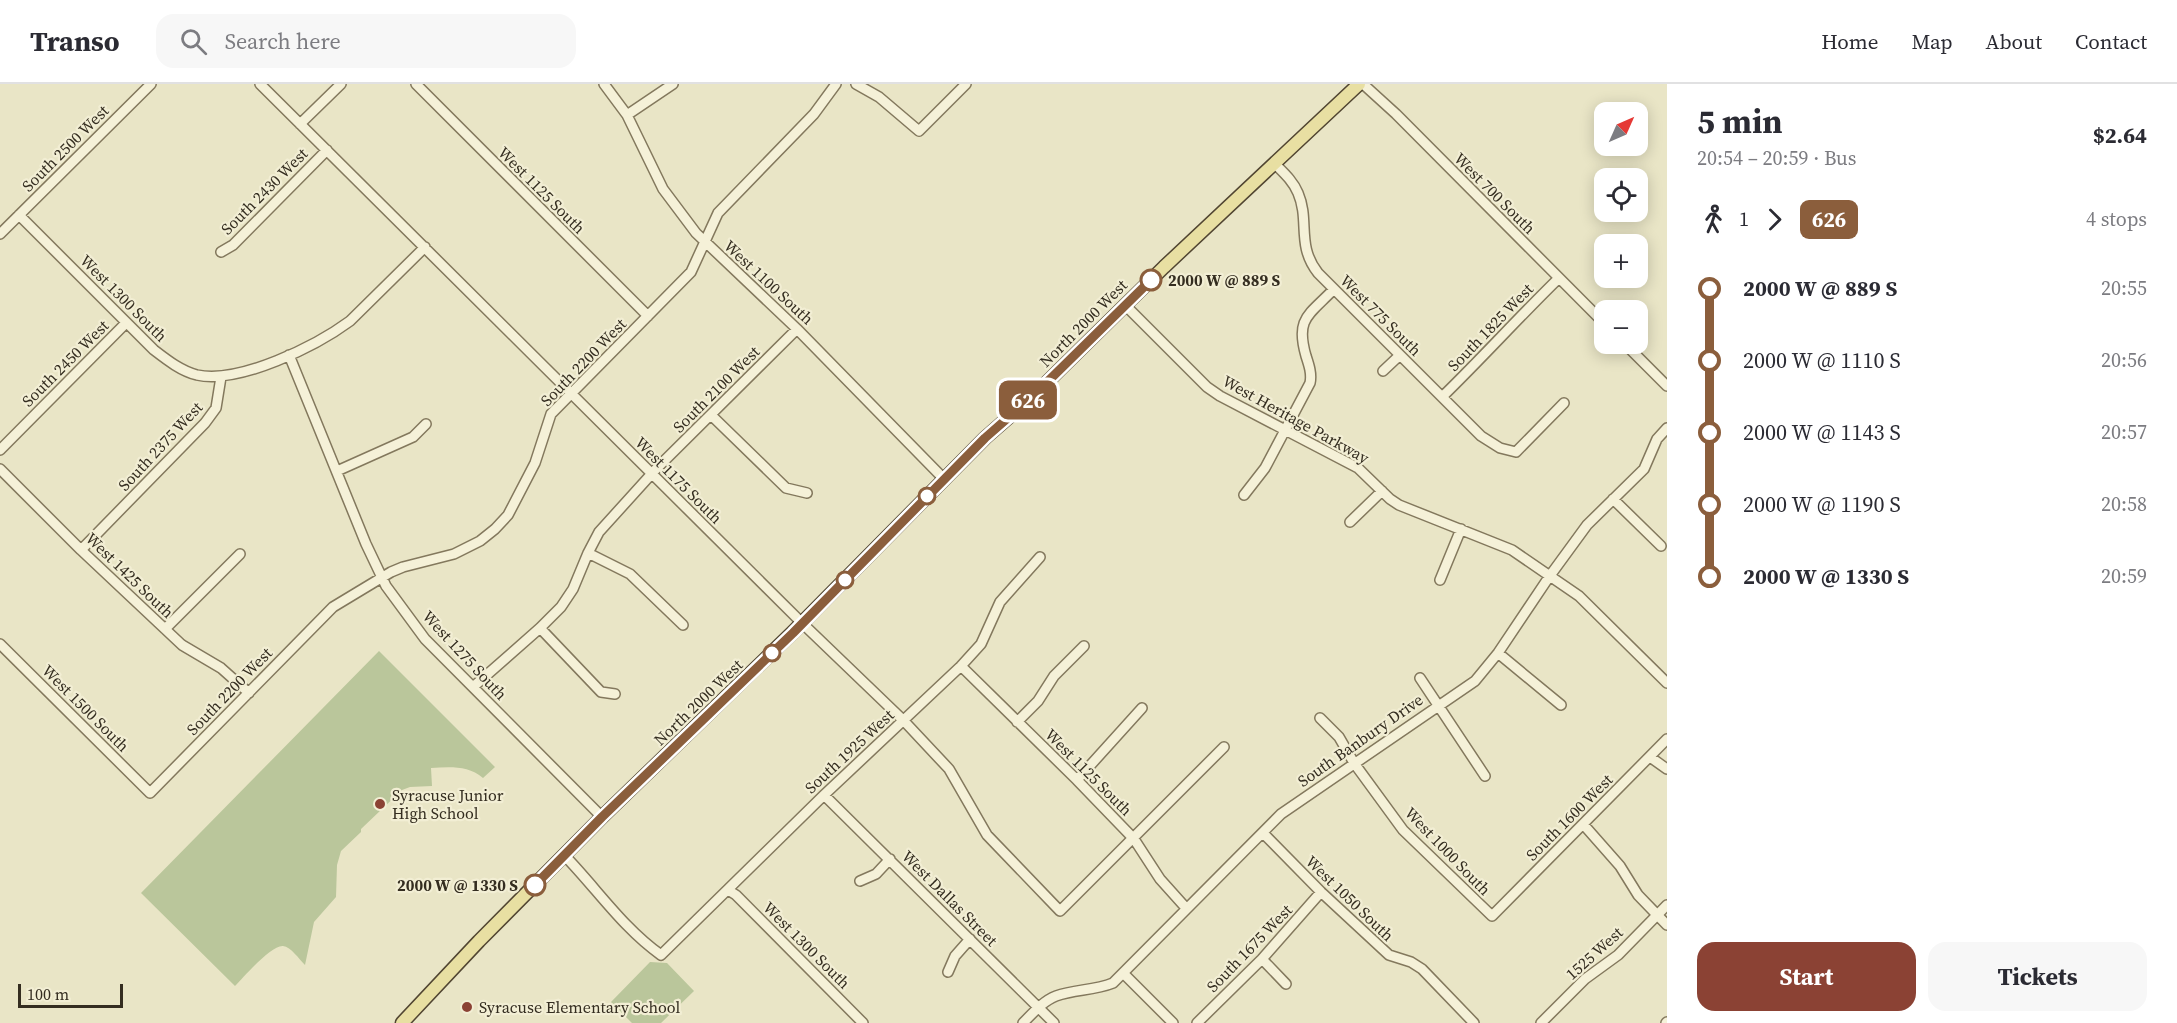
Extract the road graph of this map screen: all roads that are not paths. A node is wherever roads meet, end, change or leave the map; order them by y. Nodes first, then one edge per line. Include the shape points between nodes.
1 (151, 84) edge
2 (260, 84) edge
3 (341, 84) edge
4 (416, 84) edge
5 (604, 84) edge
6 (673, 84) edge
7 (836, 84) edge
8 (856, 84) edge
9 (966, 84) edge
10 (1361, 84) edge
11 (627, 115) junction
12 (300, 124) junction
13 (327, 150) junction
14 (1275, 164) junction
15 (19, 215) junction
16 (0, 234) edge
17 (704, 241) junction
18 (425, 247) junction
19 (221, 252) dead end
20 (1559, 278) junction
21 (1334, 289) junction
22 (1125, 305) junction
23 (1594, 313) edge
24 (648, 316) junction
25 (126, 323) junction
26 (797, 329) junction
27 (1635, 354) edge
28 (289, 355) junction
29 (1400, 355) junction
30 (1383, 371) dead end
31 (221, 377) junction
32 (1667, 386) edge
33 (570, 394) junction
34 (1442, 397) junction
35 (1564, 403) dead end
36 (711, 415) junction
37 (426, 424) dead end
38 (1667, 429) edge
39 (1285, 430) junction
40 (0, 450) edge
41 (0, 468) edge
42 (337, 471) junction
43 (652, 474) junction
44 (945, 479) junction
45 (1382, 491) junction
46 (807, 493) dead end
47 (1244, 495) dead end
48 (1613, 499) junction
49 (1350, 522) dead end
50 (1461, 530) junction
51 (1661, 546) dead end
52 (81, 550) junction
53 (588, 553) junction
54 (240, 554) dead end
55 (1040, 557) dead end
56 (382, 577) junction
57 (1549, 577) junction
58 (1440, 580) dead end
59 (802, 623) junction
60 (683, 625) dead end
61 (540, 628) junction
62 (165, 629) junction
63 (0, 644) edge
64 (1084, 646) dead end
65 (1498, 653) junction
66 (961, 666) junction
67 (1420, 678) dead end
68 (1667, 683) edge
69 (473, 687) junction
70 (249, 693) junction
71 (615, 694) dead end
72 (1438, 704) junction
73 (1561, 705) dead end
74 (1142, 708) dead end
75 (1320, 718) dead end
76 (904, 721) junction
77 (1017, 722) junction
78 (1667, 739) edge
79 (1224, 747) dead end
80 (1650, 757) junction
81 (1354, 763) junction
82 (1667, 769) edge
83 (1485, 776) dead end
84 (1077, 780) junction
85 (150, 793) joint
86 (824, 795) junction
87 (602, 817) junction
88 (1583, 824) junction
89 (1263, 833) junction
90 (1134, 839) junction
91 (566, 856) junction
92 (890, 859) junction
93 (860, 881) dead end
94 (728, 890) junction
95 (1322, 892) junction
96 (1667, 905) edge
97 (1186, 908) junction
98 (1657, 915) junction
99 (1492, 916) joint
100 (1667, 925) edge
101 (970, 939) junction
102 (1262, 959) junction
103 (948, 972) dead end
104 (1124, 974) junction
105 (1286, 984) dead end
106 (1038, 1008) junction
107 (402, 1023) edge
108 (863, 1023) edge
109 (1023, 1023) edge
110 (1054, 1023) edge
111 (1173, 1023) edge
112 (1197, 1023) edge
113 (1474, 1023) edge
114 (1541, 1023) edge

1 - 15 street, South 2500 West
2 - 12 street, West 1175 South
3 - 12 street
4 - 24 street, West 1125 South
5 - 11 street, West 1100 South
6 - 11 street
7 - 17 street, South 2200 West via 814,114 718,213
8 - 9 street via 879,97 919,130
10 - 14 main road, North 2000 West
10 - 20 street, West 700 South via 1396,114
11 - 17 street, West 1100 South via 663,189
12 - 13 street, West 1175 South
13 - 18 street, West 1175 South
13 - 19 street, South 2430 West via 233,245
14 - 21 street, West 775 South via 1288,177 1301,201 1309,259
14 - 22 main road, North 2000 West
15 - 16 street, South 2500 West
15 - 25 street, West 1300 South
17 - 24 street, South 2200 West via 691,272
17 - 26 street, West 1100 South
18 - 28 street via 350,321
18 - 33 street, West 1175 South
20 - 23 street, West 700 South
20 - 34 street, South 1825 West
21 - 29 street, West 775 South
21 - 39 street via 1303,324 1300,336 1311,379
22 - 39 street, West Heritage Parkway via 1208,387
22 - 44 main road, North 2000 West
24 - 33 street, South 2200 West
25 - 31 street, West 1300 South via 172,365 196,375
25 - 40 street, South 2450 West
26 - 36 street, South 2100 West
26 - 44 street, West 1100 South
27 - 32 street
28 - 31 street
28 - 42 street, West 1275 South
29 - 30 street
29 - 34 street, West 775 South
31 - 52 street, South 2375 West via 216,408 205,423
33 - 43 street, West 1175 South
33 - 56 street, South 2200 West via 551,414 536,463 508,515 495,529 454,554 403,567
34 - 35 street, West 775 South via 1481,436 1500,448 1516,452
36 - 43 street, South 2100 West
36 - 46 street via 786,488
37 - 42 street via 413,437
38 - 48 street, South Banbury Drive via 1657,439 1644,469
39 - 45 street, West Heritage Parkway via 1358,468
39 - 47 street via 1265,468
41 - 52 street, West 1425 South
42 - 56 street, West 1275 South
43 - 53 street, South 2100 West via 599,532
43 - 59 street, West 1175 South
44 - 59 main road, North 2000 West
45 - 49 street
45 - 50 street, West Heritage Parkway via 1399,505
48 - 51 street
48 - 57 street, South Banbury Drive via 1587,525
50 - 57 street, West Heritage Parkway via 1512,550
50 - 58 street
52 - 62 street, West 1425 South
53 - 60 street via 630,574
53 - 61 street, South 2100 West via 561,608
54 - 62 street
55 - 66 street, South 1925 West via 1000,602 981,644
56 - 69 street, West 1275 South via 425,639
56 - 70 street, South 2200 West via 333,607
57 - 65 street, South Banbury Drive
57 - 68 street, West Heritage Parkway via 1579,596
59 - 76 street, West 1175 South
59 - 87 main road, North 2000 West
61 - 69 street, South 2100 West
61 - 71 street via 601,692
62 - 70 street, West 1425 South
63 - 85 street, West 1500 South
64 - 77 street
65 - 72 street, South Banbury Drive via 1475,681
65 - 73 street
66 - 76 street, South 1925 West
66 - 77 street, West 1125 South
67 - 72 street
69 - 87 street, West 1275 South
70 - 85 street, South 2200 West
72 - 81 street, South Banbury Drive
72 - 83 street
74 - 84 street
75 - 81 street, West 1000 South via 1339,737
76 - 86 street, South 1925 West
76 - 90 street, West 1175 South via 949,769 987,835 1060,911
77 - 84 street, West 1125 South
78 - 80 street, South 1600 West
79 - 90 street
80 - 82 street
80 - 88 street, South 1600 West
81 - 89 street, South Banbury Drive via 1281,814
81 - 99 street, West 1000 South via 1403,830
84 - 90 street, West 1125 South
86 - 92 street, West Dallas Street
86 - 94 street, South 1925 West
87 - 91 main road, North 2000 West
88 - 98 street
88 - 99 street, South 1600 West
89 - 95 street, West 1050 South
89 - 97 street, South Banbury Drive
90 - 97 street, West 1125 South via 1160,879
91 - 94 street, South 1925 West via 605,902 661,955
91 - 107 main road, North 2000 West via 470,949
92 - 93 street via 876,874
92 - 101 street, West Dallas Street
94 - 108 street, West 1300 South
95 - 102 street, South 1675 West
95 - 113 street, West 1050 South via 1389,955 1422,969
96 - 98 street, 1525 West
97 - 104 street, South Banbury Drive
98 - 100 street
98 - 114 street, 1525 West
101 - 103 street via 955,956
101 - 106 street, West Dallas Street
102 - 105 street
102 - 112 street, South 1675 West
104 - 106 street, South Banbury Drive via 1100,988 1057,995
104 - 111 street
106 - 109 street, South Banbury Drive
106 - 110 street, West Dallas Street

